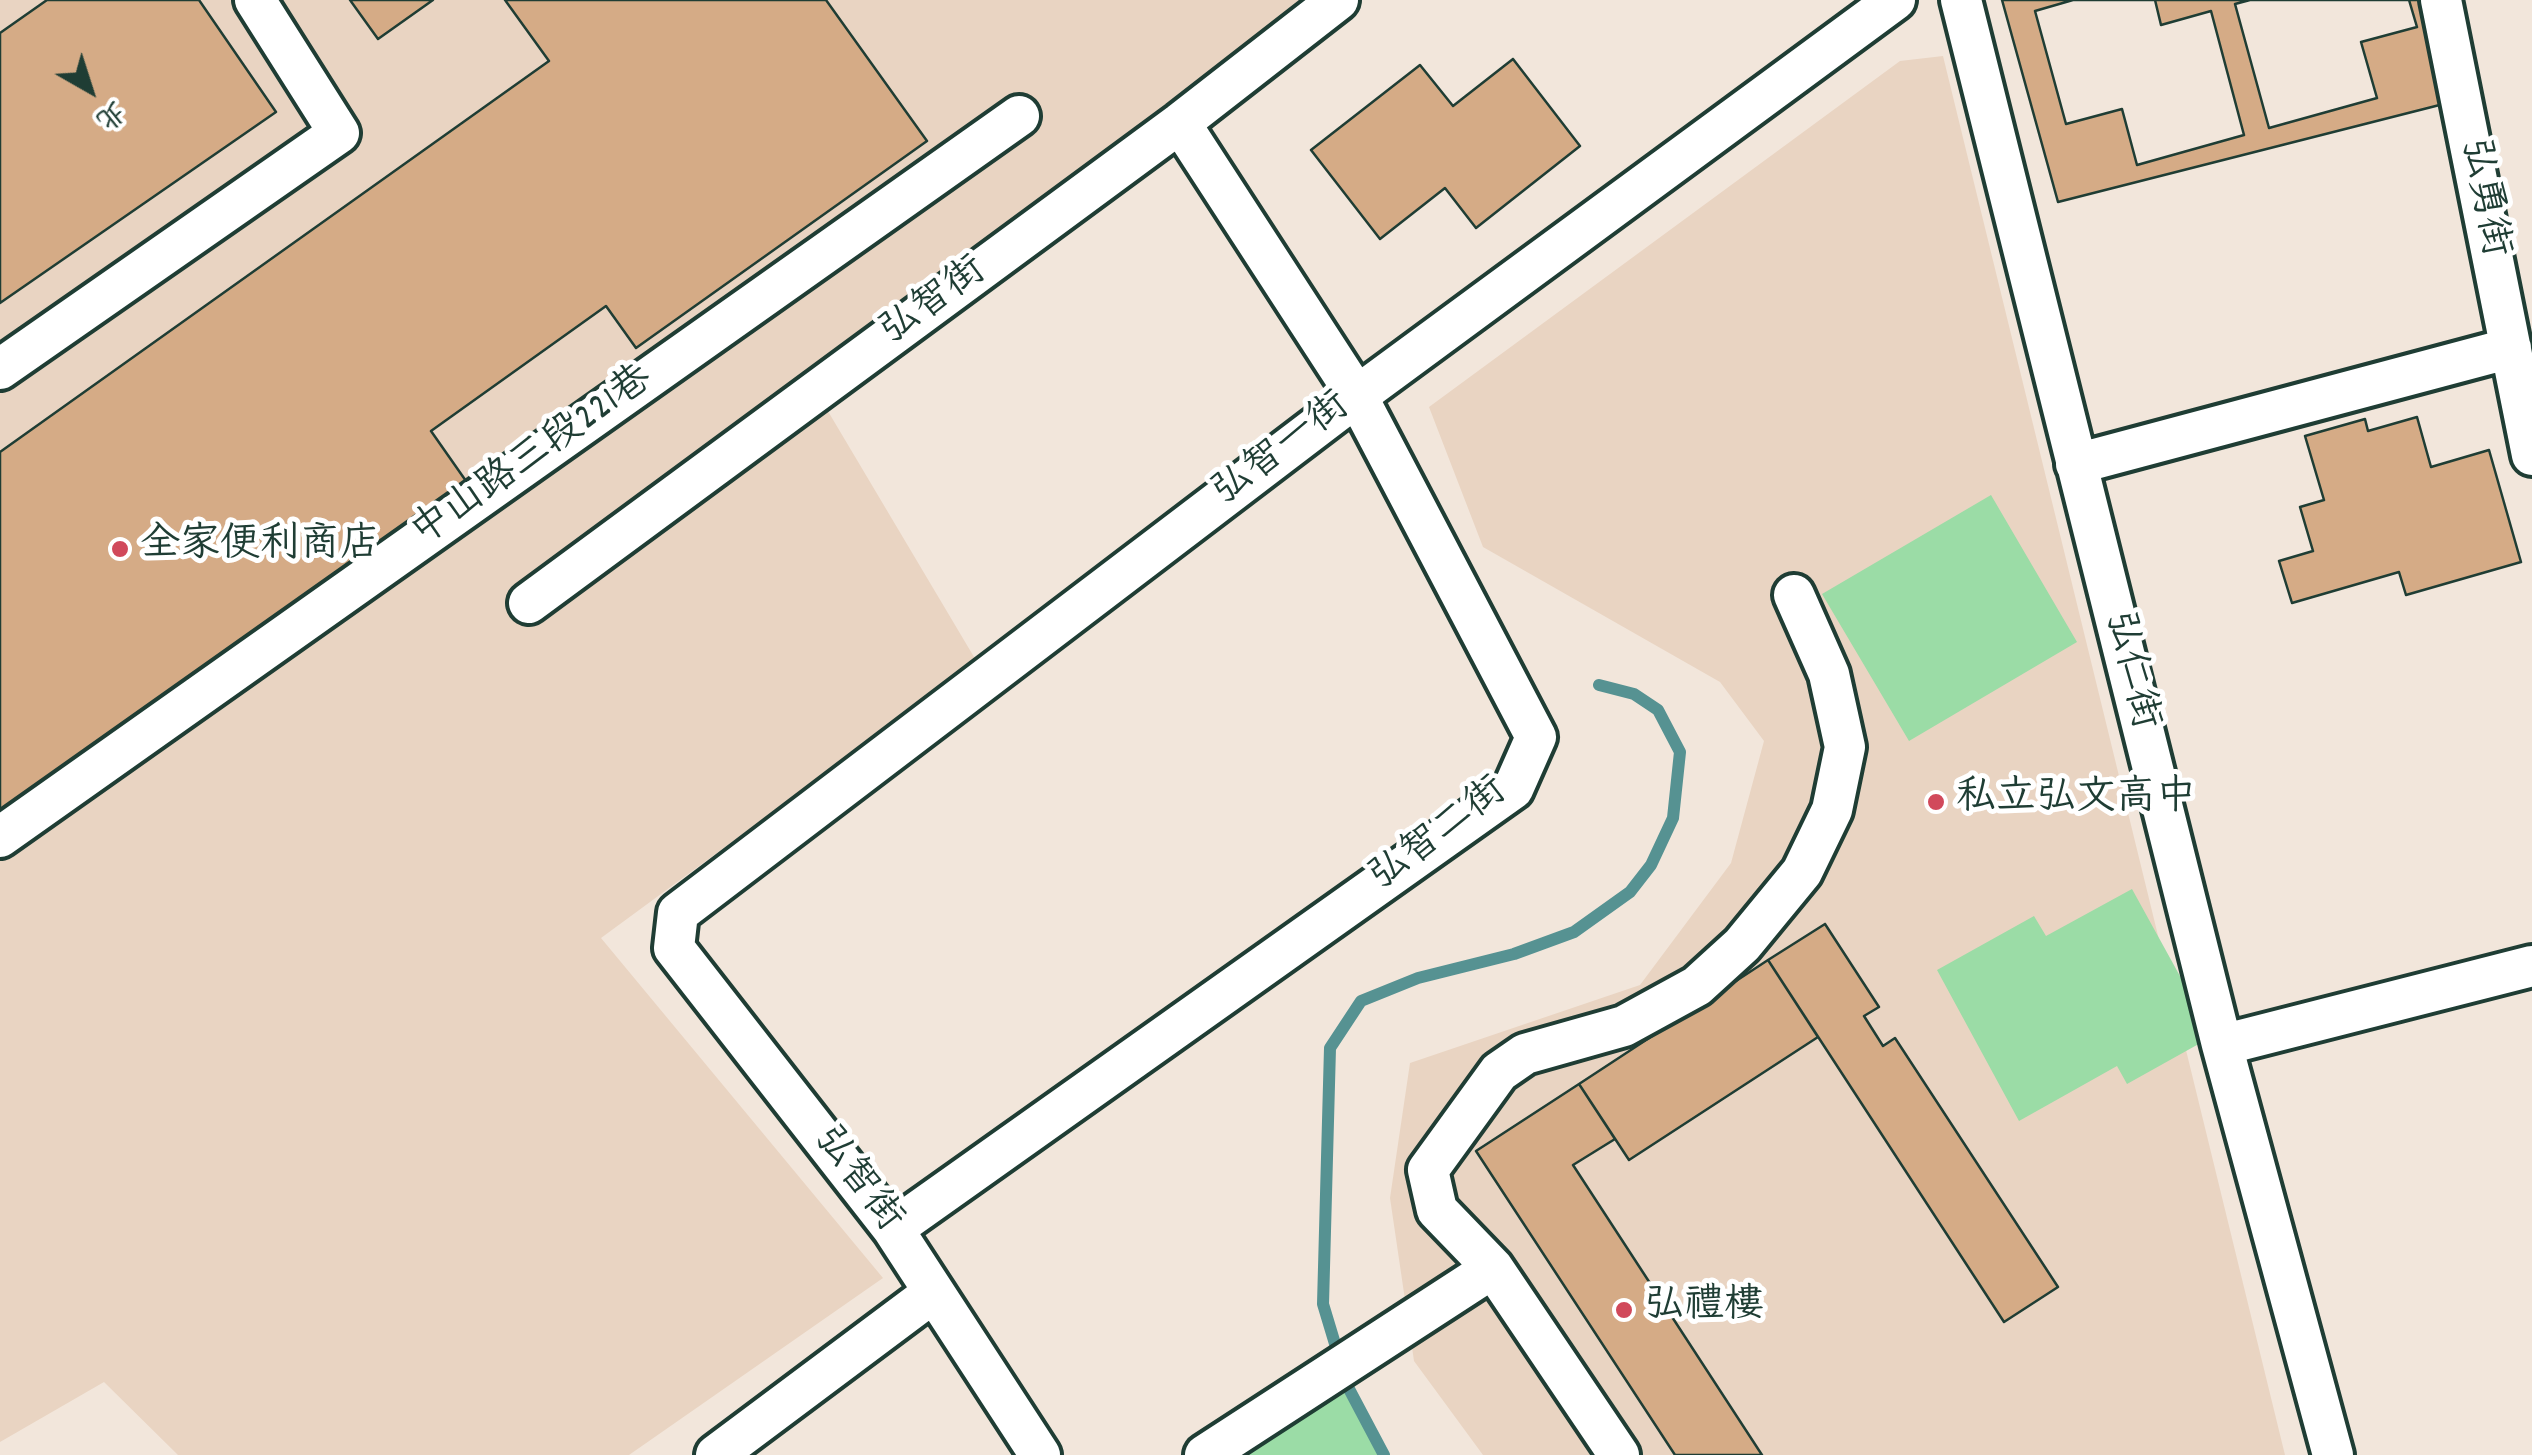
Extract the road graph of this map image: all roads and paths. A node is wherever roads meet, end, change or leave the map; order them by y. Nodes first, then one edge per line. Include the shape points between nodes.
1 (255, 0) edge
2 (1338, 0) edge
3 (1896, 0) edge
4 (1961, 0) edge
5 (2441, 0) edge
6 (1019, 116) dead end
7 (1180, 124) junction
8 (2511, 348) junction
9 (0, 369) edge
10 (1357, 396) junction
11 (2532, 455) edge
12 (2076, 464) junction
13 (1794, 596) dead end
14 (529, 602) dead end
15 (0, 837) edge
16 (678, 912) joint
17 (2532, 966) edge
18 (2222, 1045) junction
19 (893, 1230) junction
20 (1492, 1268) junction
21 (934, 1292) junction
22 (716, 1455) edge
23 (1040, 1455) edge
24 (1206, 1455) edge
25 (1619, 1455) edge
26 (2333, 1455) edge

1 - 9 street via 338,133
2 - 7 street, 弘智街
3 - 10 street, 弘智一街
4 - 12 street, 弘仁街
5 - 8 street, 弘勇街
6 - 15 street, 中山路三段221巷
7 - 10 street, 弘智二街
7 - 14 street, 弘智街
8 - 11 street, 弘勇街
8 - 12 street
10 - 16 street, 弘智一街
10 - 19 street, 弘智二街 via 1536,737 1513,789
12 - 18 street, 弘仁街
13 - 20 street via 1829,674 1846,748 1832,810 1802,872 1742,945 1697,986 1624,1026 1524,1054 1479,1096 1428,1170 1437,1210
16 - 19 street, 弘智街 via 674,948
17 - 18 street
18 - 26 street, 弘仁街
19 - 21 street, 弘智街
20 - 24 street
20 - 25 street
21 - 22 street
21 - 23 street, 弘智街

